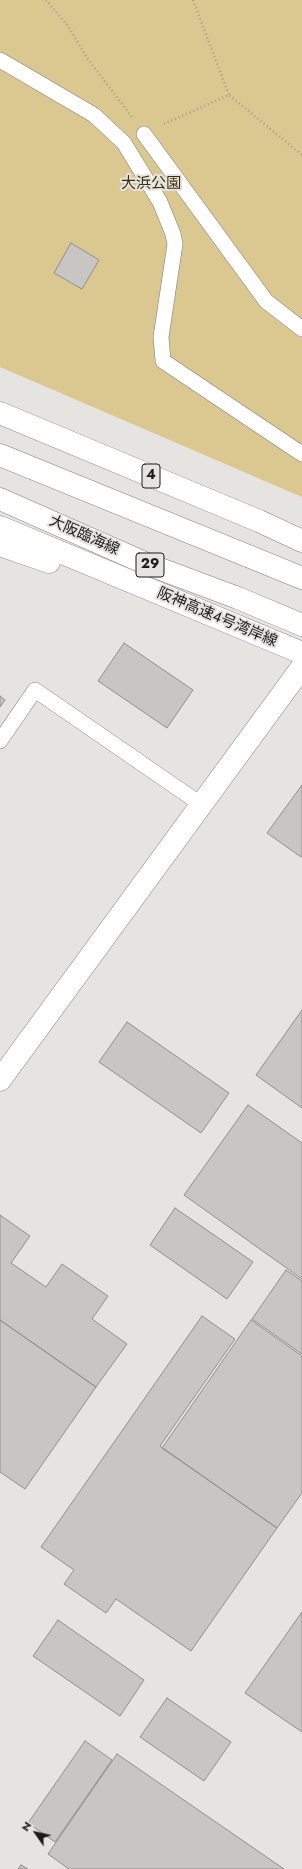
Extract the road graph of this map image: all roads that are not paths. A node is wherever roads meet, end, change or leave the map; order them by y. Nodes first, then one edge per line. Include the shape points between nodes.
1 (0, 60) edge
2 (144, 134) road end
3 (302, 329) edge
4 (0, 400) edge
5 (0, 413) edge
6 (302, 454) edge
7 (0, 455) edge
8 (116, 461) junction
9 (0, 499) edge
10 (0, 527) edge
11 (302, 541) edge
12 (0, 545) edge
13 (302, 578) edge
14 (302, 625) edge
15 (236, 626) junction
16 (302, 654) edge
17 (302, 666) edge
18 (0, 741) edge
19 (202, 805) junction
20 (0, 1080) edge

1 - 6 lane via 94,115 124,143 160,202 175,244 161,337 163,361
2 - 3 lane via 266,301
4 - 8 main road
5 - 8 main road, 4
7 - 13 main road
8 - 11 main road, 4
9 - 14 main road, 大阪臨海線 / 29 via 147,564
10 - 15 main road, 阪神高速4号湾岸線
12 - 15 main road
15 - 16 main road, 阪神高速4号湾岸線
17 - 19 main road
18 - 19 lane via 35,690
19 - 20 main road

